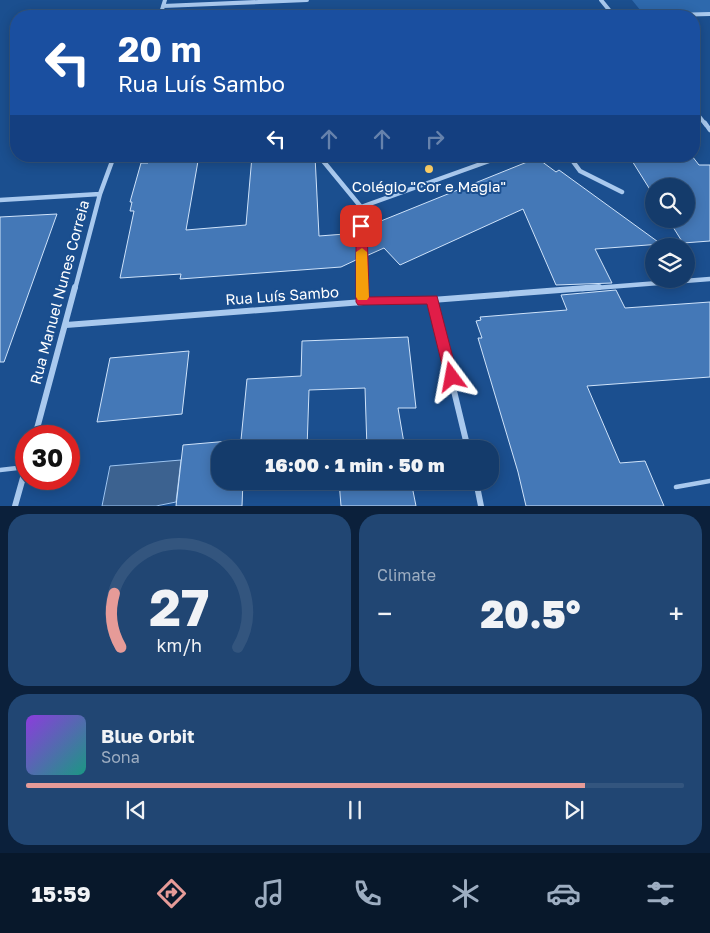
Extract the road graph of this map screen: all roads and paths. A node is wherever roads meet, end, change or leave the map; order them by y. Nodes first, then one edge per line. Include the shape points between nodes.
1 (165, 0) edge
2 (307, 0) edge
3 (601, 0) edge
4 (163, 6) junction
5 (162, 10) edge
6 (609, 10) edge
7 (700, 118) edge
8 (710, 130) edge
9 (112, 162) edge
10 (324, 162) edge
11 (486, 162) edge
12 (573, 162) edge
13 (622, 192) dead end
14 (100, 194) junction
15 (0, 200) edge
16 (361, 207) junction
17 (710, 279) edge
18 (432, 300) junction
19 (362, 302) junction
20 (66, 324) junction
21 (38, 425) edge
22 (466, 440) edge
23 (15, 468) edge
24 (0, 470) edge
25 (710, 481) edge
26 (676, 486) dead end
27 (20, 490) edge
28 (478, 490) edge
29 (15, 506) edge
30 (481, 506) edge

1 - 4 street
2 - 4 street
3 - 6 street
4 - 5 street
7 - 8 street
9 - 14 street, Rua Manuel Nunes Correia
10 - 16 street
11 - 16 street
12 - 13 street via 580,171
14 - 15 street
14 - 20 street, Rua Manuel Nunes Correia
16 - 19 street
17 - 18 street, Rua Luís Sambo
18 - 19 street, Rua Luís Sambo
18 - 22 street
19 - 20 street, Rua Luís Sambo
20 - 21 street, Rua Manuel Nunes Correia
23 - 24 lane
25 - 26 lane
27 - 29 street
28 - 30 street

